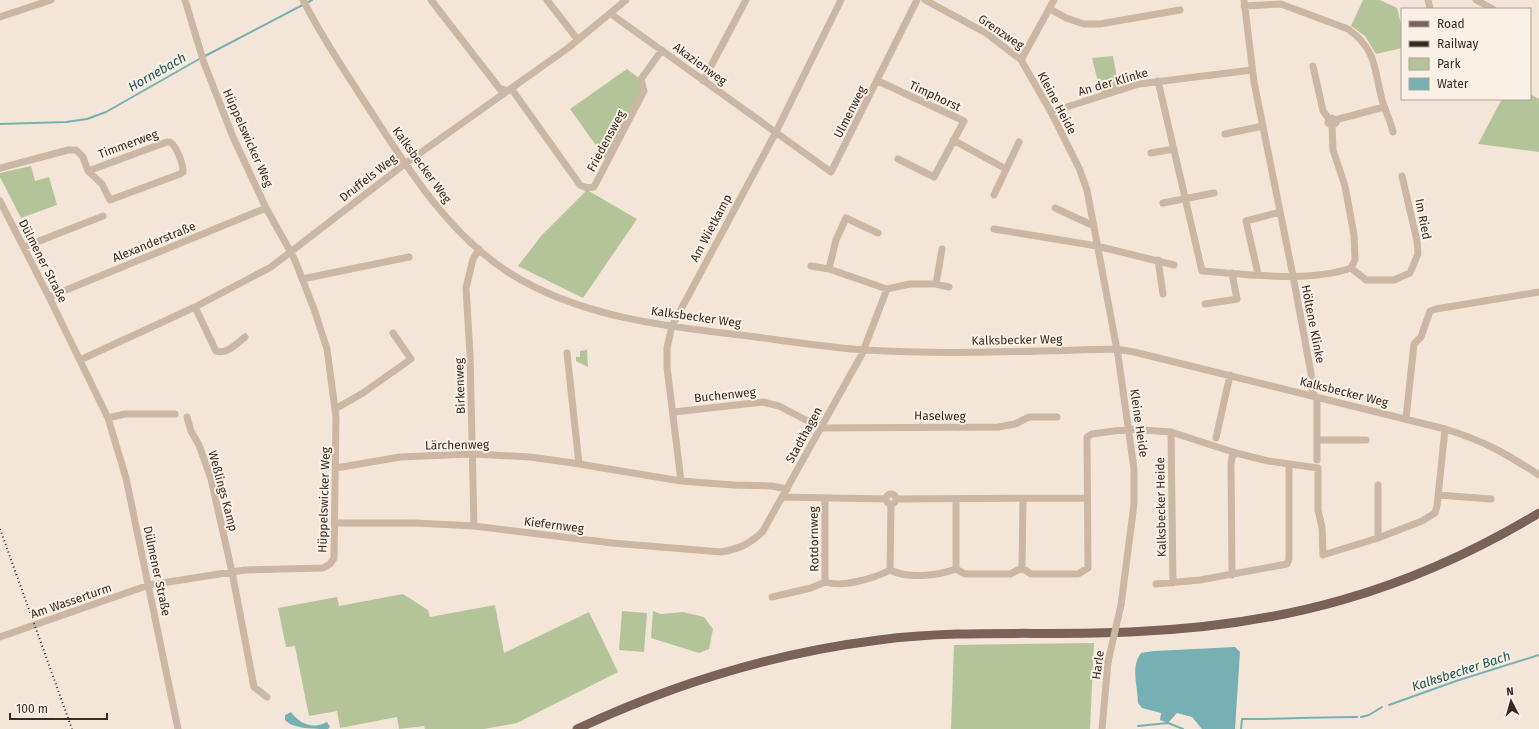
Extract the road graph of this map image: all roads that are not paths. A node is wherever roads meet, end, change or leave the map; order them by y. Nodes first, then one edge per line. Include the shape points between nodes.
1 (51, 0) edge
2 (185, 0) edge
3 (304, 0) edge
4 (431, 0) edge
5 (547, 0) edge
6 (626, 0) edge
7 (746, 0) edge
8 (841, 0) edge
9 (918, 0) edge
10 (925, 0) edge
11 (1054, 0) edge
12 (1476, 0) edge
13 (1486, 2) edge
14 (1244, 3) edge
15 (1050, 9) junction
16 (1180, 10) dead end
17 (611, 14) junction
18 (0, 17) edge
19 (578, 40) junction
20 (662, 50) junction
21 (1021, 60) junction
22 (1313, 66) dead end
23 (1252, 70) junction
24 (703, 81) junction
25 (878, 81) junction
26 (1158, 81) junction
27 (507, 91) junction
28 (1384, 107) junction
29 (1051, 112) junction
30 (1332, 122) junction
31 (1263, 126) junction
32 (776, 132) junction
33 (1393, 132) dead end
34 (1225, 134) dead end
35 (953, 140) junction
36 (1020, 142) dead end
37 (1174, 149) junction
38 (1151, 153) dead end
39 (898, 159) dead end
40 (406, 163) junction
41 (0, 168) edge
42 (1006, 169) junction
43 (88, 171) junction
44 (1402, 176) dead end
45 (1214, 194) dead end
46 (994, 195) dead end
47 (1185, 200) junction
48 (0, 201) edge
49 (1163, 203) dead end
50 (266, 208) junction
51 (1055, 208) dead end
52 (1280, 212) junction
53 (103, 216) dead end
54 (1094, 226) junction
55 (994, 229) dead end
56 (878, 233) dead end
57 (1097, 246) junction
58 (24, 247) junction
59 (479, 249) junction
60 (942, 249) dead end
61 (291, 253) junction
62 (409, 257) dead end
63 (1158, 260) junction
64 (1174, 265) dead end
65 (811, 266) dead end
66 (1351, 268) junction
67 (829, 269) junction
68 (1232, 273) junction
69 (1258, 274) junction
70 (1293, 276) junction
71 (302, 280) junction
72 (936, 284) junction
73 (949, 287) dead end
74 (887, 289) junction
75 (1539, 292) edge
76 (1163, 294) dead end
77 (49, 297) junction
78 (1205, 304) dead end
79 (195, 307) junction
80 (672, 326) junction
81 (393, 333) dead end
82 (245, 337) dead end
83 (864, 350) junction
84 (1116, 350) junction
85 (567, 353) dead end
86 (80, 360) junction
87 (1230, 375) junction
88 (1315, 396) junction
89 (335, 409) junction
90 (674, 412) junction
91 (175, 414) dead end
92 (187, 417) dead end
93 (1057, 417) dead end
94 (108, 418) junction
95 (1406, 418) junction
96 (821, 428) junction
97 (1129, 429) junction
98 (1445, 429) junction
99 (1172, 432) junction
100 (1216, 438) dead end
101 (1318, 440) junction
102 (1366, 440) dead end
103 (473, 454) junction
104 (1236, 454) junction
105 (1317, 460) dead end
106 (579, 464) junction
107 (1289, 464) junction
108 (336, 468) junction
109 (1539, 475) edge
110 (681, 481) junction
111 (1378, 485) dead end
112 (787, 489) junction
113 (1438, 495) junction
114 (782, 497) junction
115 (1087, 498) junction
116 (825, 499) junction
117 (956, 499) junction
118 (1024, 499) junction
119 (1491, 499) dead end
120 (891, 500) junction
121 (1539, 513) edge
122 (335, 523) junction
123 (474, 526) junction
124 (763, 531) joint
125 (1378, 538) junction
126 (1022, 568) junction
127 (956, 569) junction
128 (890, 570) junction
129 (232, 572) junction
130 (1232, 575) junction
131 (826, 582) junction
132 (1173, 583) junction
133 (1156, 584) dead end
134 (149, 585) junction
135 (772, 597) dead end
136 (1121, 605) joint
137 (0, 637) edge
138 (267, 697) dead end
139 (178, 729) edge
140 (577, 729) edge
141 (1102, 729) edge

1 - 18 street
2 - 50 street, Hüppelswicker Weg via 200,53 233,137
3 - 40 street, Kalksbecker Weg via 355,87
4 - 27 street via 500,89
5 - 19 street
6 - 17 street, Druffels Weg
7 - 24 street
8 - 32 street, Am Wietkamp
9 - 25 street, Ulmenweg
10 - 21 street, Grenzweg via 986,33
11 - 15 street
12 - 13 street
14 - 23 street, Höltene Klinke
14 - 28 street via 1281,4 1348,29 1355,34 1373,58
15 - 16 street via 1084,24 1135,19
15 - 21 street
17 - 19 street, Druffels Weg
17 - 20 street, Akazienweg
19 - 27 street, Druffels Weg
20 - 24 street, Akazienweg
20 - 27 street, Friedensweg via 641,79 644,91 594,187 586,188 580,185 512,91
21 - 29 street, Kleine Heide
22 - 30 street via 1323,110
23 - 26 street, An der Klinke
23 - 31 street, Höltene Klinke
24 - 32 street, Akazienweg
25 - 32 street, Ulmenweg via 831,172
25 - 35 street, Timphorst via 964,121
26 - 29 street, An der Klinke via 1126,88
26 - 37 street, An der Klinke
27 - 40 street, Druffels Weg
28 - 30 street
28 - 33 street via 1388,112
29 - 54 street, Kleine Heide via 1079,168 1087,190
30 - 66 street via 1332,150 1345,186 1351,217 1355,260
31 - 34 street
31 - 52 street, Höltene Klinke
32 - 80 street, Am Wietkamp
35 - 39 street, Timphorst via 934,177
35 - 42 street
36 - 42 street
37 - 38 street
37 - 47 street, An der Klinke
40 - 59 street, Kalksbecker Weg via 454,225
40 - 61 street, Druffels Weg
41 - 43 street, Timmerweg via 76,150 83,156
42 - 46 street
43 - 43 street, Timmerweg via 170,142 175,146 183,167 183,172 110,200 102,184
44 - 66 street, Im Ried via 1418,241 1418,254 1410,273 1394,280 1366,280
45 - 47 street
47 - 49 street
47 - 68 street, An der Klinke via 1202,271
48 - 58 street, Dülmener Straße
50 - 61 street, Hüppelswicker Weg
50 - 77 street, Alexanderstraße
51 - 54 street
52 - 69 street via 1246,221
52 - 70 street, Höltene Klinke
53 - 58 street
54 - 57 street, Kleine Heide
55 - 57 street
56 - 67 street via 846,218 836,240
57 - 63 street
57 - 84 street, Kleine Heide
58 - 77 street, Dülmener Straße
59 - 80 street, Kalksbecker Weg via 510,273 564,299 610,314
59 - 103 street, Birkenweg via 472,259 466,288
60 - 72 street
61 - 71 street, Hüppelswicker Weg
61 - 79 street, Druffels Weg via 271,267
62 - 71 street
63 - 64 street
63 - 76 street
65 - 67 street
66 - 70 street via 1340,272
67 - 74 street
68 - 69 street, An der Klinke
68 - 78 street via 1237,298
69 - 70 street, An der Klinke
70 - 88 street, Höltene Klinke
71 - 89 street, Hüppelswicker Weg via 327,349
72 - 73 street
72 - 74 street via 910,284
74 - 83 street, Stadthagen
75 - 95 street via 1430,312 1421,337 1414,344
77 - 86 street, Dülmener Straße
79 - 82 street via 216,351 222,352
79 - 86 street, Druffels Weg
80 - 83 street, Kalksbecker Weg
80 - 90 street, Am Wietkamp via 667,348 667,367
81 - 89 street via 411,359 363,393
83 - 84 street, Kalksbecker Weg
83 - 96 street, Stadthagen
84 - 87 street, Kalksbecker Weg
84 - 97 street, Kleine Heide
85 - 106 street
86 - 94 street, Dülmener Straße
87 - 88 street, Kalksbecker Weg
87 - 100 street
88 - 95 street, Kalksbecker Weg
88 - 101 street, Höltene Klinke
89 - 108 street, Hüppelswicker Weg
90 - 96 street, Buchenweg via 764,402 780,406
90 - 110 street, Am Wietkamp
91 - 94 street via 125,414
92 - 129 street, Weßlings Kamp via 211,479
93 - 96 street, Haselweg via 1028,417 1015,424 998,428
94 - 134 street, Dülmener Straße via 126,478
95 - 98 street, Kalksbecker Weg
96 - 112 street, Stadthagen
97 - 99 street
97 - 115 street via 1087,436
97 - 136 street, Kleine Heide via 1134,469 1134,504
98 - 109 street, Kalksbecker Weg via 1484,442
98 - 113 street
99 - 104 street
99 - 132 street, Kalksbecker Heide
101 - 102 street
101 - 105 street, Höltene Klinke
103 - 106 street, Lärchenweg via 530,457
103 - 108 street, Lärchenweg via 400,457
103 - 123 street, Birkenweg
104 - 107 street
104 - 130 street via 1232,457 1231,464
106 - 110 street, Lärchenweg
107 - 125 street via 1318,468 1318,510 1322,527 1323,555
107 - 130 street via 1288,564
108 - 122 street, Hüppelswicker Weg
110 - 112 street, Lärchenweg
111 - 125 street
112 - 114 street, Stadthagen
113 - 119 street
113 - 125 street via 1435,513 1430,518
114 - 116 street, Rotdornweg
114 - 124 street, Stadthagen
115 - 118 street, Rotdornweg
115 - 126 street via 1088,568 1078,574 1031,574
116 - 120 street, Rotdornweg
116 - 131 street, Rotdornweg
117 - 118 street, Rotdornweg
117 - 120 street, Rotdornweg
117 - 127 street
118 - 126 street
120 - 128 street
121 - 140 main road via 1472,550 1399,582 1352,598 1279,616 1205,627 1128,632 936,635 825,648 700,680 634,704
122 - 123 street, Kiefernweg
122 - 129 street, Hüppelswicker Weg via 332,561 323,568
123 - 124 street, Kiefernweg via 612,543 721,552 746,546
126 - 127 street via 1010,574 965,574
127 - 128 street via 942,574 900,574
128 - 131 street, Rotdornweg via 878,577 833,585
129 - 134 street
129 - 138 street, Weßlings Kamp via 254,687
130 - 132 street
131 - 135 street
132 - 133 street
134 - 137 street, Am Wasserturm
134 - 139 street, Dülmener Straße
136 - 141 street, Harle, bridge via 1108,662

